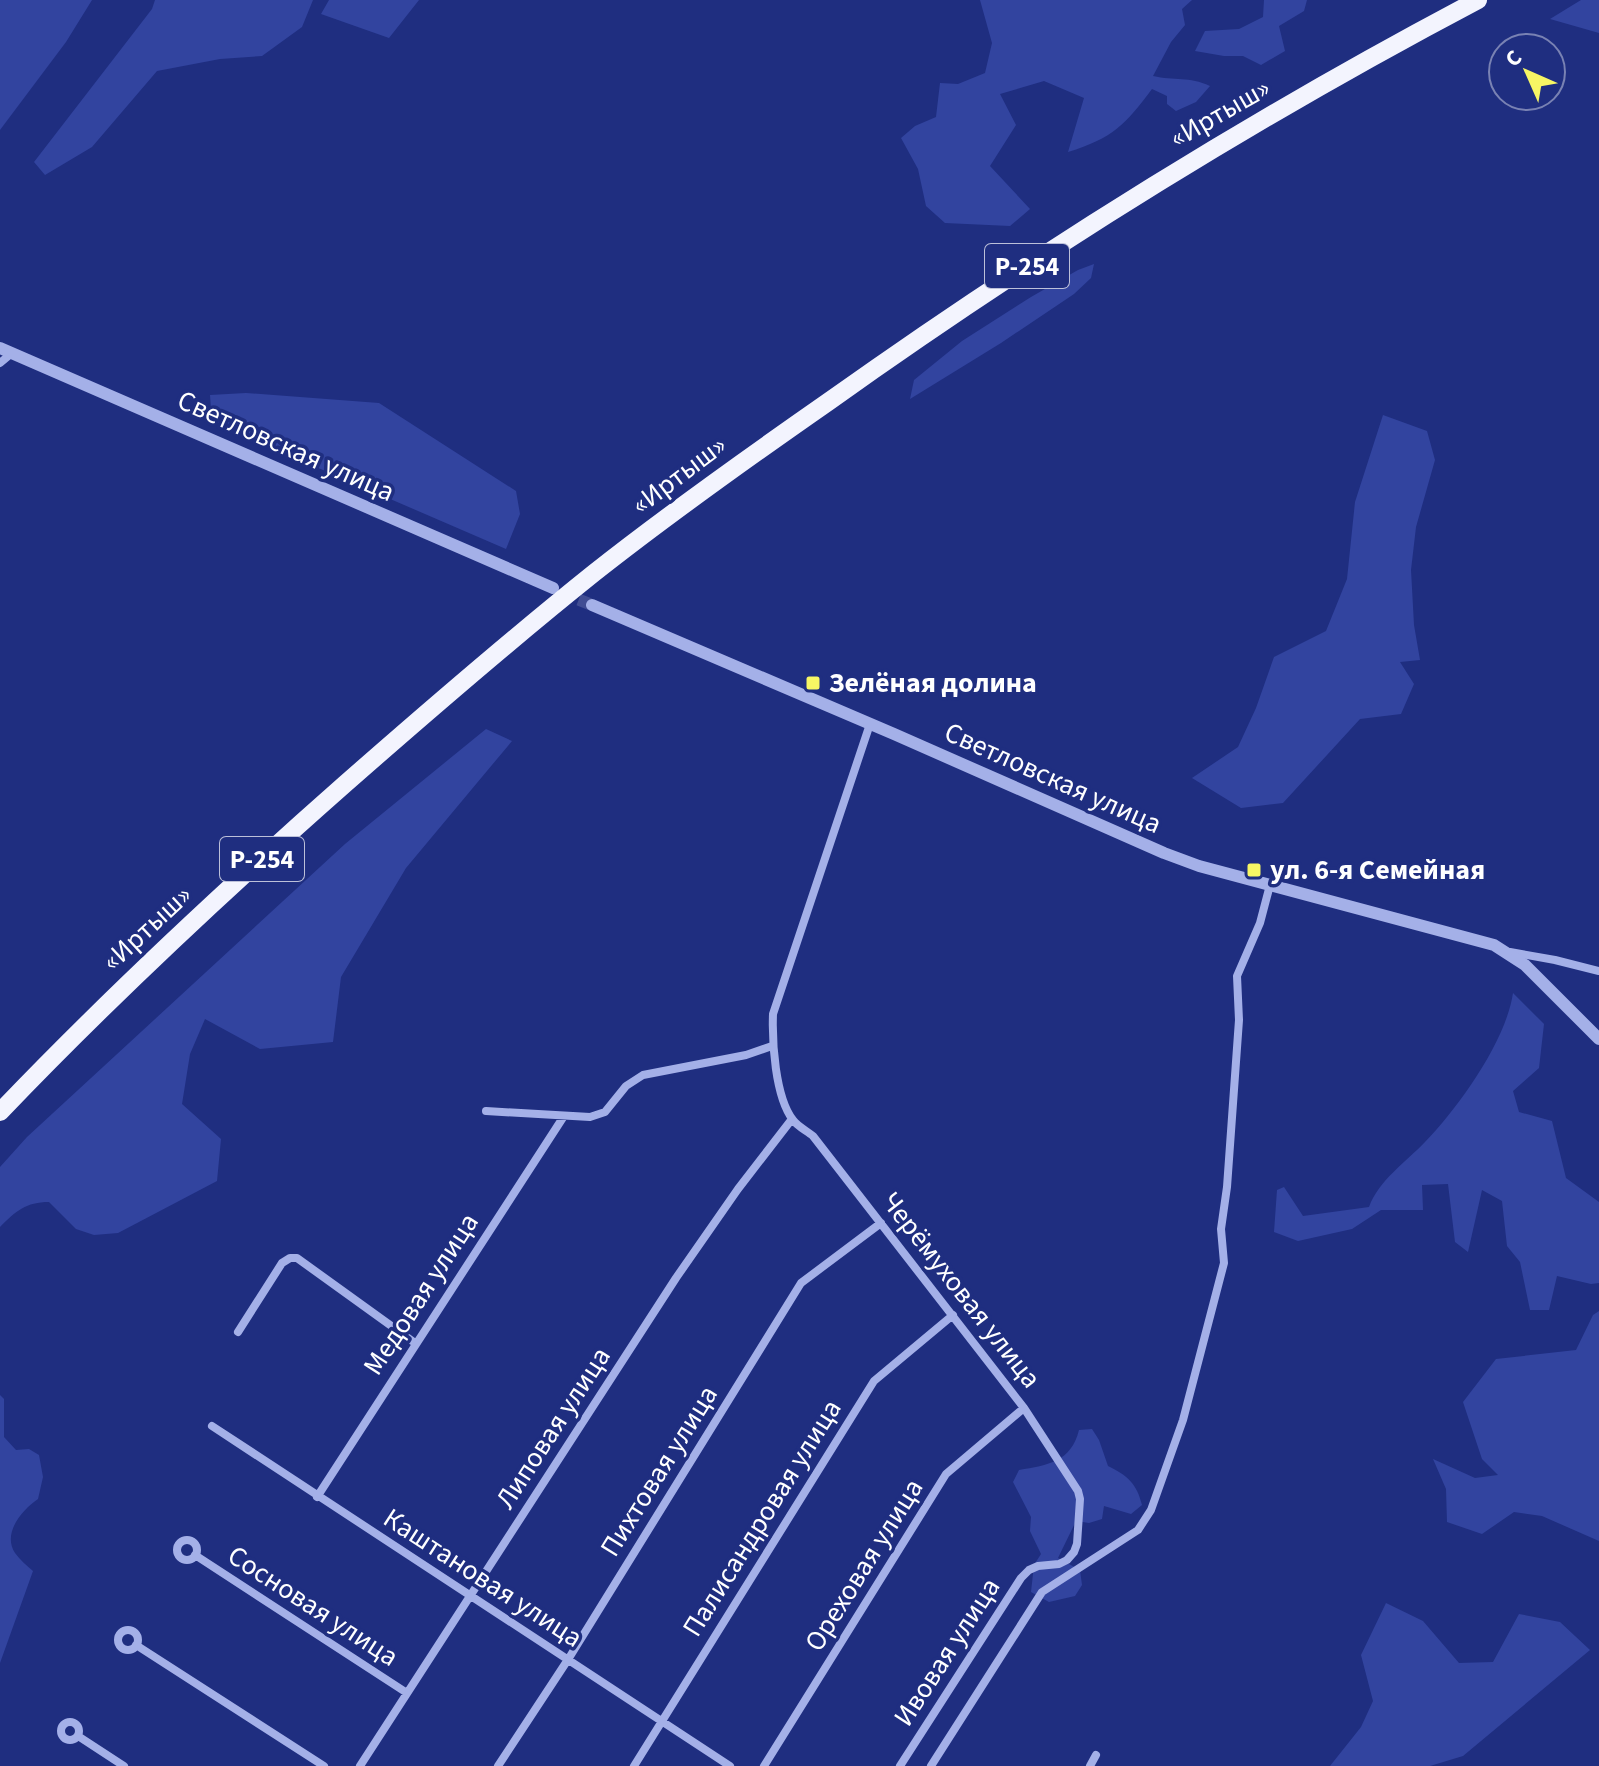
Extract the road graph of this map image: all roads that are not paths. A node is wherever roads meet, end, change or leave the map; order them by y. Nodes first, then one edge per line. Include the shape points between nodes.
1 (1478, 0) edge
2 (6, 350) edge
3 (0, 363) edge
4 (553, 588) tunnel mouth
5 (592, 605) tunnel mouth
6 (870, 724) junction
7 (1270, 885) junction
8 (1509, 952) junction
9 (1599, 971) edge
10 (1599, 1039) edge
11 (772, 1046) junction
12 (486, 1111) dead end
13 (0, 1112) edge
14 (564, 1116) junction
15 (792, 1119) junction
16 (881, 1223) junction
17 (953, 1315) junction
18 (238, 1332) dead end
19 (415, 1343) junction
20 (1024, 1408) junction
21 (212, 1426) dead end
22 (317, 1497) junction
23 (1080, 1499) joint
24 (195, 1555) dead end
25 (471, 1595) junction
26 (136, 1645) dead end
27 (569, 1658) junction
28 (407, 1693) junction
29 (663, 1721) junction
30 (78, 1736) dead end
31 (1096, 1755) dead end
32 (124, 1766) edge
33 (324, 1766) edge
34 (360, 1766) edge
35 (498, 1766) edge
36 (634, 1766) edge
37 (730, 1766) edge
38 (764, 1766) edge
39 (900, 1766) edge
40 (931, 1766) edge
41 (1090, 1766) edge

1 - 13 highway, «Иртыш» / Р-254 via 1142,191 969,303 599,569 277,844
2 - 3 street
2 - 4 street, Светловская улица
5 - 6 street, Светловская улица
6 - 7 street, Светловская улица via 1164,853
6 - 11 street via 773,1014
7 - 8 street, Светловская улица via 1478,939
7 - 40 street, Ивовая улица via 1237,976 1239,1020 1221,1229 1224,1263 1183,1420 1144,1524 1035,1600
8 - 9 street
8 - 10 street
11 - 14 street via 643,1075 605,1112
11 - 15 street
12 - 14 street
14 - 19 street, Медовая улица
15 - 16 street, Черёмуховая улица via 813,1136
15 - 25 street, Липовая улица via 676,1278
16 - 17 street, Черёмуховая улица
16 - 27 street, Пихтовая улица via 801,1283
17 - 20 street, Черёмуховая улица
17 - 29 street, Палисандровая улица via 874,1381
18 - 19 street via 282,1263 297,1258
19 - 22 street, Медовая улица
20 - 23 street, Черёмуховая улица
20 - 38 street, Ореховая улица via 946,1474
21 - 22 street, Каштановая улица
22 - 25 street, Каштановая улица
23 - 39 street, Ивовая улица via 1074,1552 1059,1564 1029,1570 1021,1578
24 - 28 street, Сосновая улица
25 - 27 street, Каштановая улица
25 - 28 street, Липовая улица
26 - 33 street
27 - 29 street, Каштановая улица
27 - 35 street, Пихтовая улица
28 - 34 street, Липовая улица
29 - 36 street, Палисандровая улица
29 - 37 street, Каштановая улица
30 - 32 street
31 - 41 street

